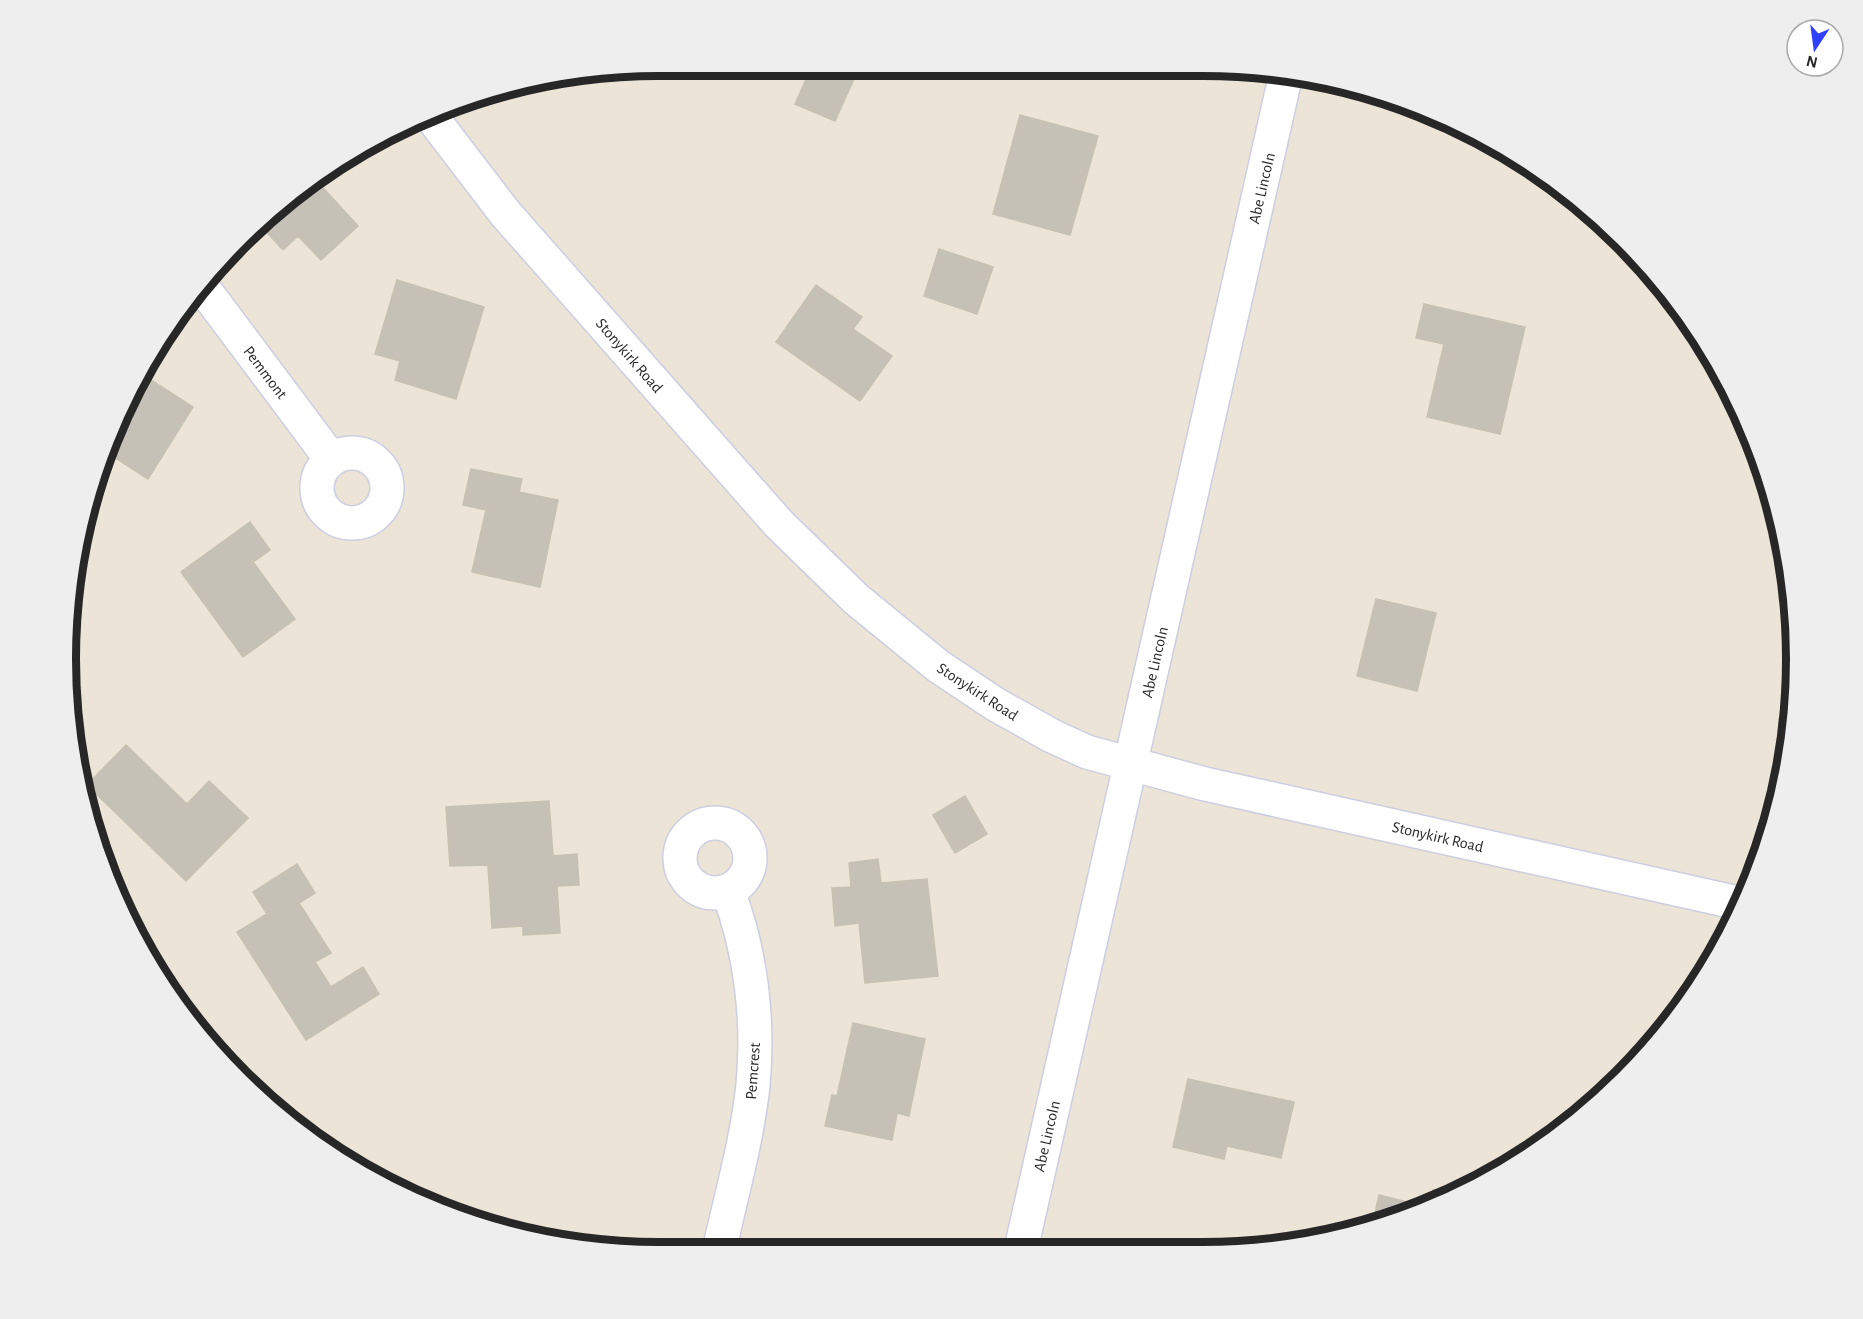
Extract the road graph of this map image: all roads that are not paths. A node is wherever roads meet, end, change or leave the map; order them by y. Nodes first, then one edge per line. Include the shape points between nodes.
1 (1284, 82) edge
2 (435, 121) edge
3 (207, 293) edge
4 (332, 459) dead end
5 (1130, 764) junction
6 (728, 891) dead end
7 (1733, 902) edge
8 (721, 1242) edge
9 (1023, 1242) edge

1 - 5 street, Abe Lincoln
2 - 5 street, Stonykirk Road via 505,213 770,514 856,599 938,666 995,704 1087,752
3 - 4 street, Pemmont
5 - 7 street, Stonykirk Road
5 - 9 street, Abe Lincoln
6 - 8 street, Pemcrest via 746,952 755,1041 746,1130

